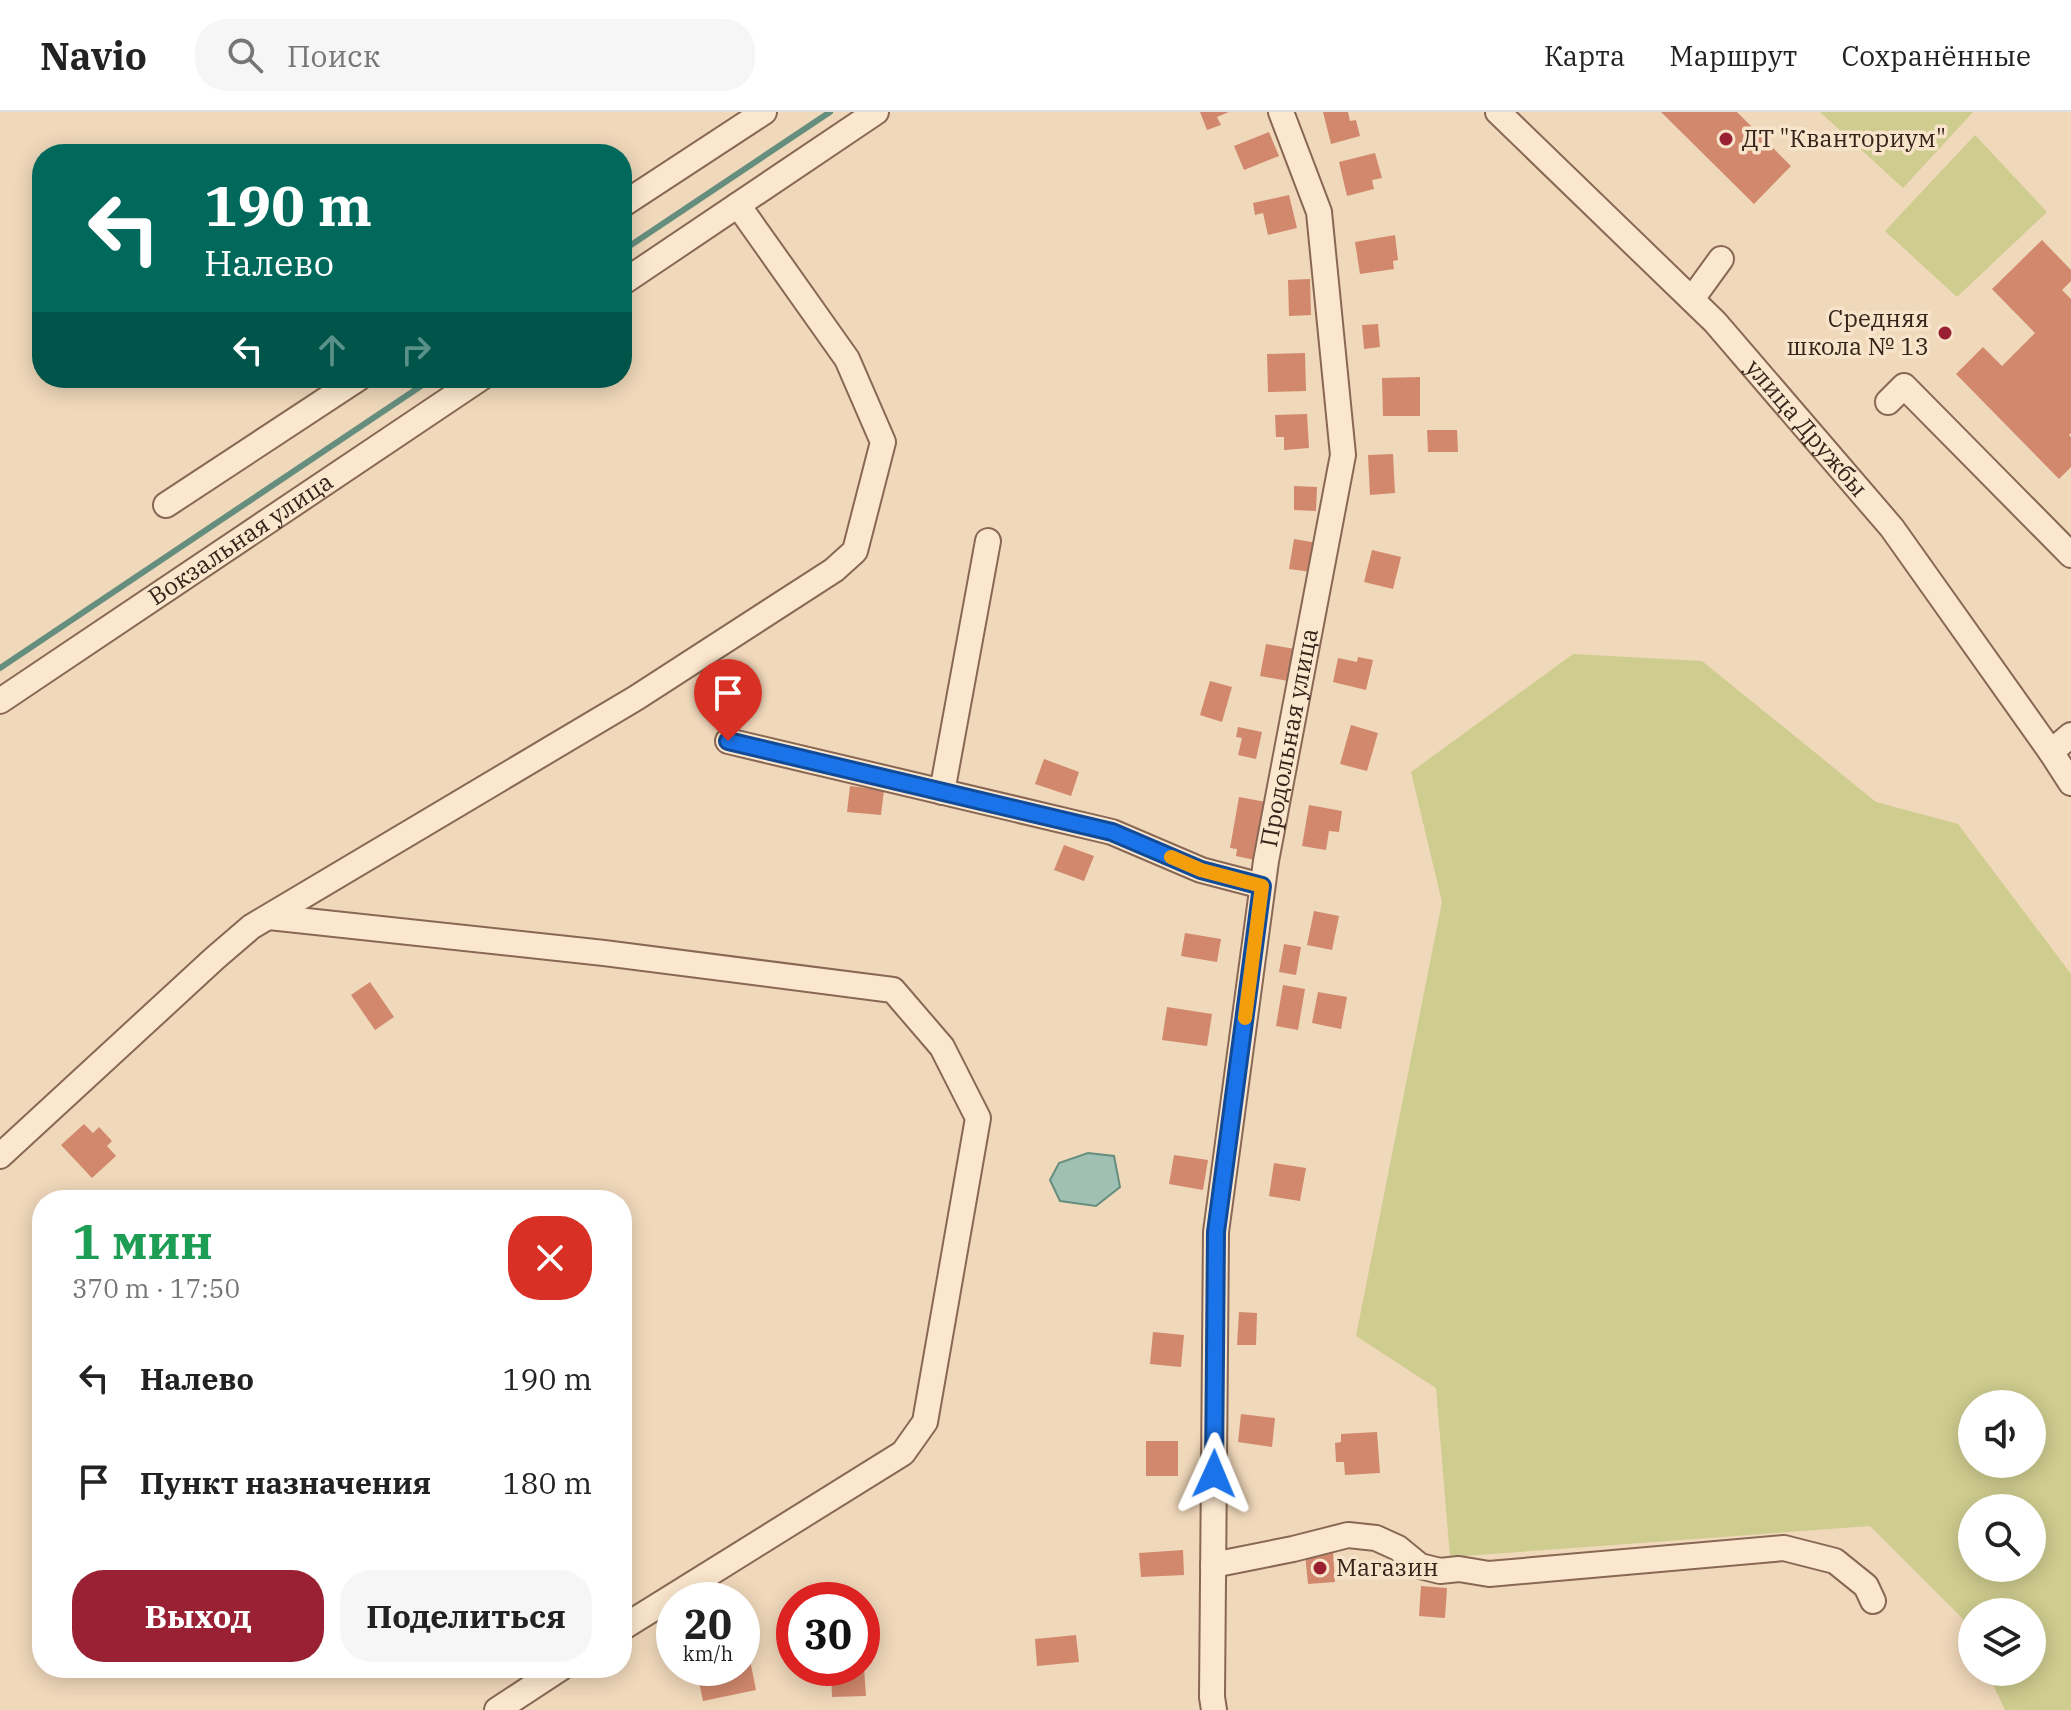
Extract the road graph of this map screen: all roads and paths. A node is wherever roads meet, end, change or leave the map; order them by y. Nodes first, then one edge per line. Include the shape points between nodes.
1 (764, 112) edge
2 (876, 112) edge
3 (1281, 112) edge
4 (1498, 112) edge
5 (632, 198) edge
6 (738, 205) junction
7 (1721, 259) dead end
8 (632, 276) edge
9 (1692, 299) junction
10 (344, 388) edge
11 (466, 388) edge
12 (1888, 402) dead end
13 (166, 505) dead end
14 (988, 541) dead end
15 (2071, 555) edge
16 (0, 701) edge
17 (2071, 735) edge
18 (728, 741) dead end
19 (2051, 752) junction
20 (2071, 783) edge
21 (942, 792) junction
22 (1262, 886) junction
23 (269, 917) junction
24 (0, 1156) edge
25 (1213, 1565) junction
26 (1873, 1601) dead end
27 (632, 1622) edge
28 (546, 1678) edge
29 (1206, 1709) edge
30 (497, 1710) edge

1 - 5 street
2 - 6 street
3 - 22 street, Продольная улица via 1319,212 1343,455
4 - 9 street, улица Дружбы
6 - 8 street
6 - 23 street via 847,359 883,442 855,551 834,570 636,698
7 - 9 street
9 - 19 street, улица Дружбы via 1892,528
10 - 13 street
11 - 16 street, Вокзальная улица
12 - 15 street via 1904,386
14 - 21 street
17 - 19 street
18 - 21 street
19 - 20 street, улица Дружбы
21 - 22 street via 1112,832 1201,870
22 - 25 street, Продольная улица via 1216,1232
23 - 24 street via 215,958
23 - 27 street via 893,990 942,1047 978,1118 925,1422 903,1453
25 - 26 street via 1348,1535 1376,1538 1420,1566 1489,1574 1784,1548 1835,1561 1866,1586
25 - 29 street, Продольная улица via 1212,1697
28 - 30 street

